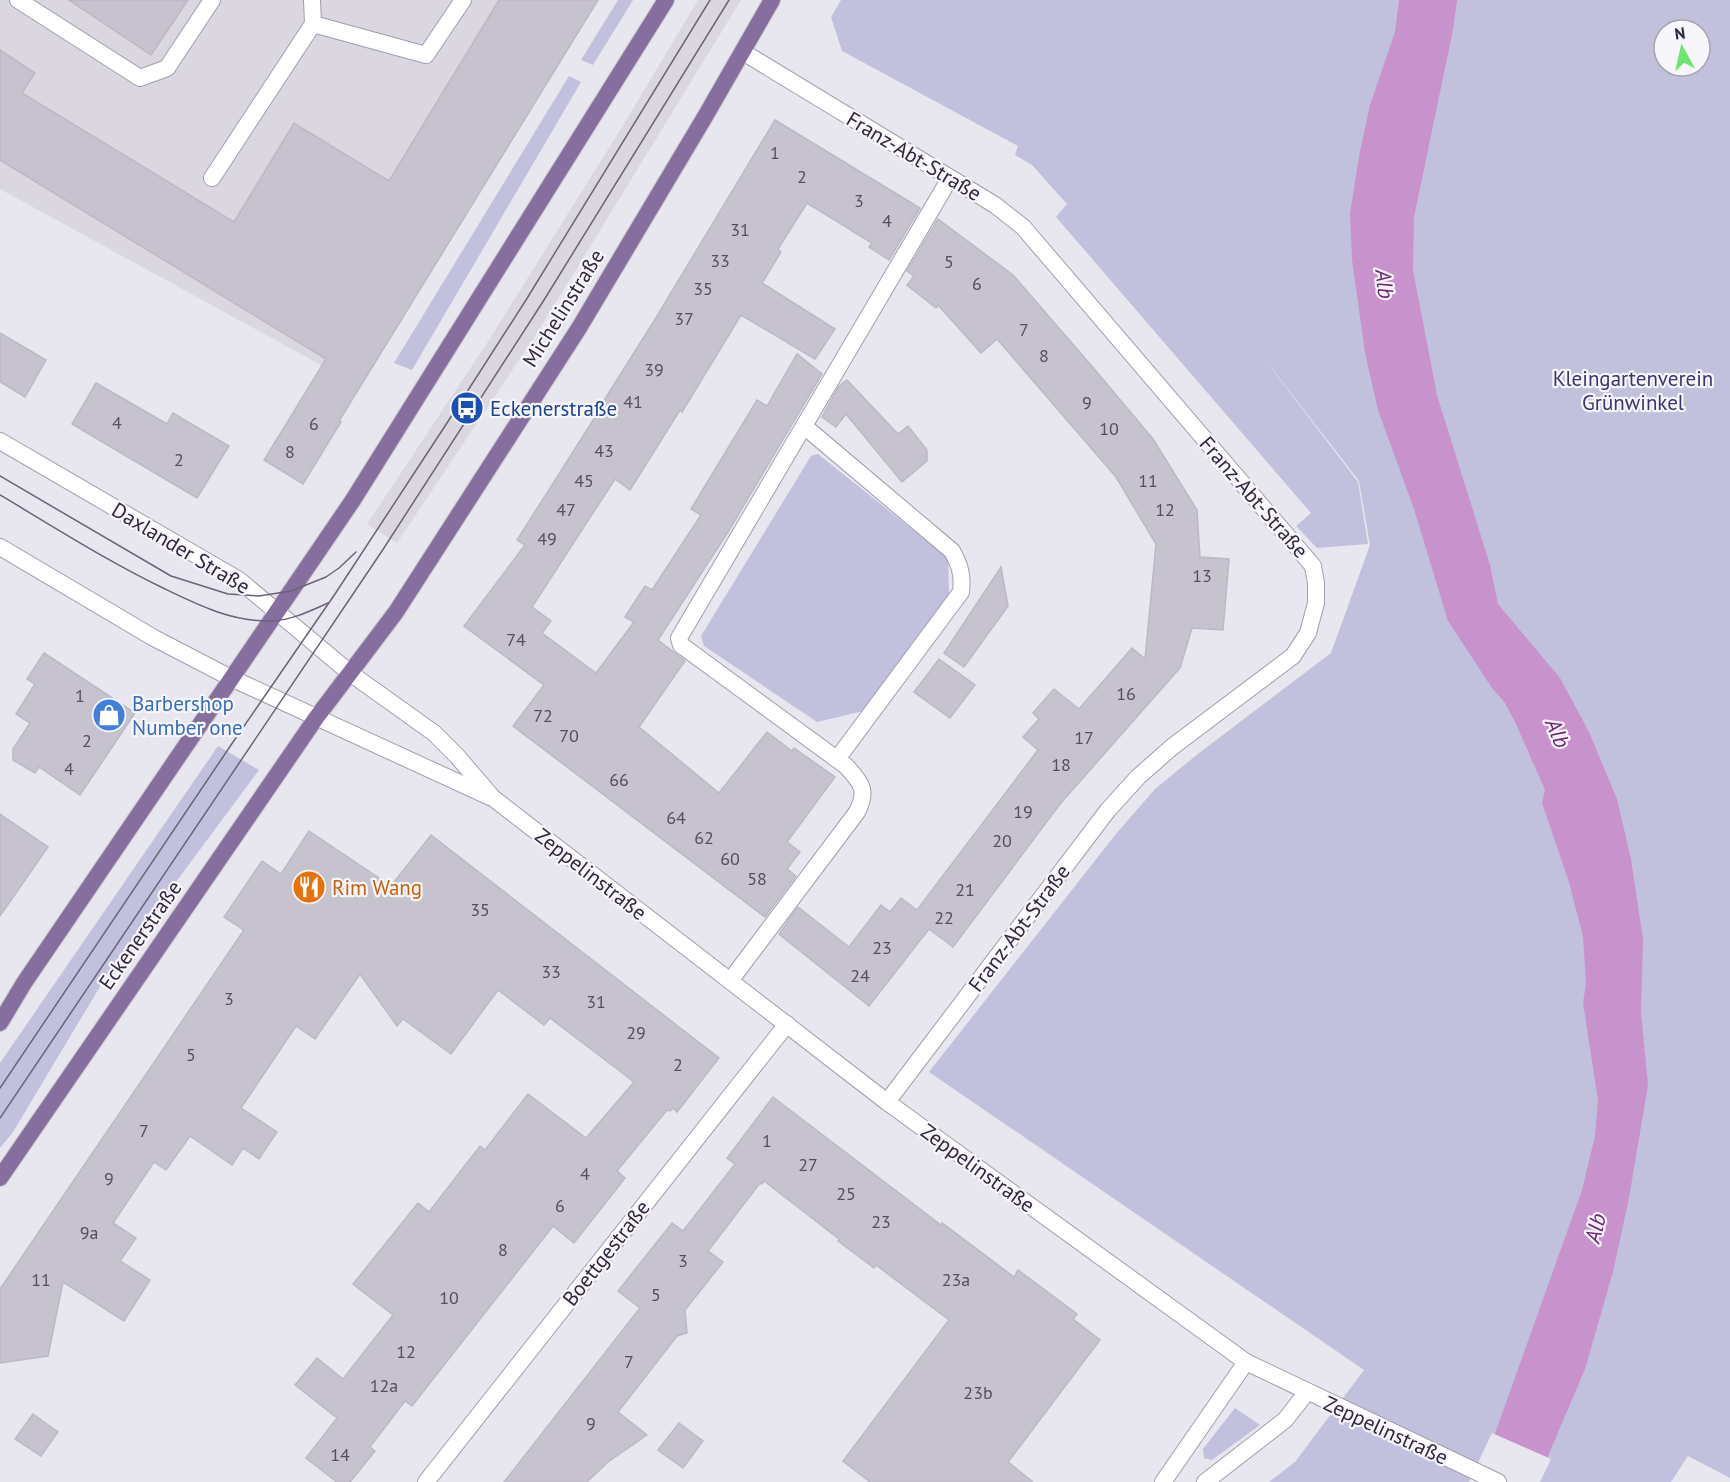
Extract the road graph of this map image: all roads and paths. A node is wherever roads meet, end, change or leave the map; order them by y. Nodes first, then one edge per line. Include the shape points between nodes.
1 (18, 0) edge
2 (212, 0) edge
3 (312, 0) edge
4 (463, 0) edge
5 (666, 0) edge
6 (772, 0) edge
7 (313, 24) junction
8 (743, 52) junction
9 (212, 178) dead end
10 (950, 178) junction
11 (804, 426) junction
12 (0, 441) edge
13 (0, 547) edge
14 (277, 611) junction
15 (350, 673) junction
16 (231, 678) junction
17 (316, 718) junction
18 (837, 759) junction
19 (493, 798) junction
20 (730, 981) junction
21 (0, 1023) edge
22 (787, 1024) junction
23 (887, 1102) junction
24 (0, 1178) edge
25 (1246, 1362) junction
26 (1307, 1392) junction
27 (426, 1482) edge
28 (1163, 1482) edge
29 (1204, 1482) edge
30 (1498, 1482) edge

1 - 2 street via 140,78 167,68
3 - 7 street
4 - 7 street via 426,55
5 - 14 main road via 429,381
6 - 8 main road, Michelinstraße
7 - 9 street
8 - 10 street, Franz-Abt-Straße
8 - 15 main road, Michelinstraße via 579,328 396,612
10 - 11 street
10 - 23 street, Franz-Abt-Straße via 1023,227 1313,566 1316,603 1308,633 1293,656 1172,747 1108,810
11 - 18 street via 952,551 962,576 961,592
11 - 18 street via 679,638 681,645
12 - 14 street, Daxlander Straße via 239,580
13 - 16 street via 154,638
14 - 15 street, Daxlander Straße
14 - 16 main road
15 - 17 main road, Michelinstraße
15 - 19 street, Zeppelinstraße via 434,734
16 - 17 street, Zeppelinstraße
16 - 21 main road
17 - 19 street, Zeppelinstraße
17 - 24 main road, Eckenerstraße
18 - 20 street via 858,779 863,800
19 - 20 street, Zeppelinstraße
20 - 22 street, Zeppelinstraße
22 - 23 street, Zeppelinstraße
22 - 27 street, Boettgestraße
23 - 25 street, Zeppelinstraße
25 - 26 street, Zeppelinstraße
25 - 28 street
26 - 29 street via 1285,1420
26 - 30 street, Zeppelinstraße

